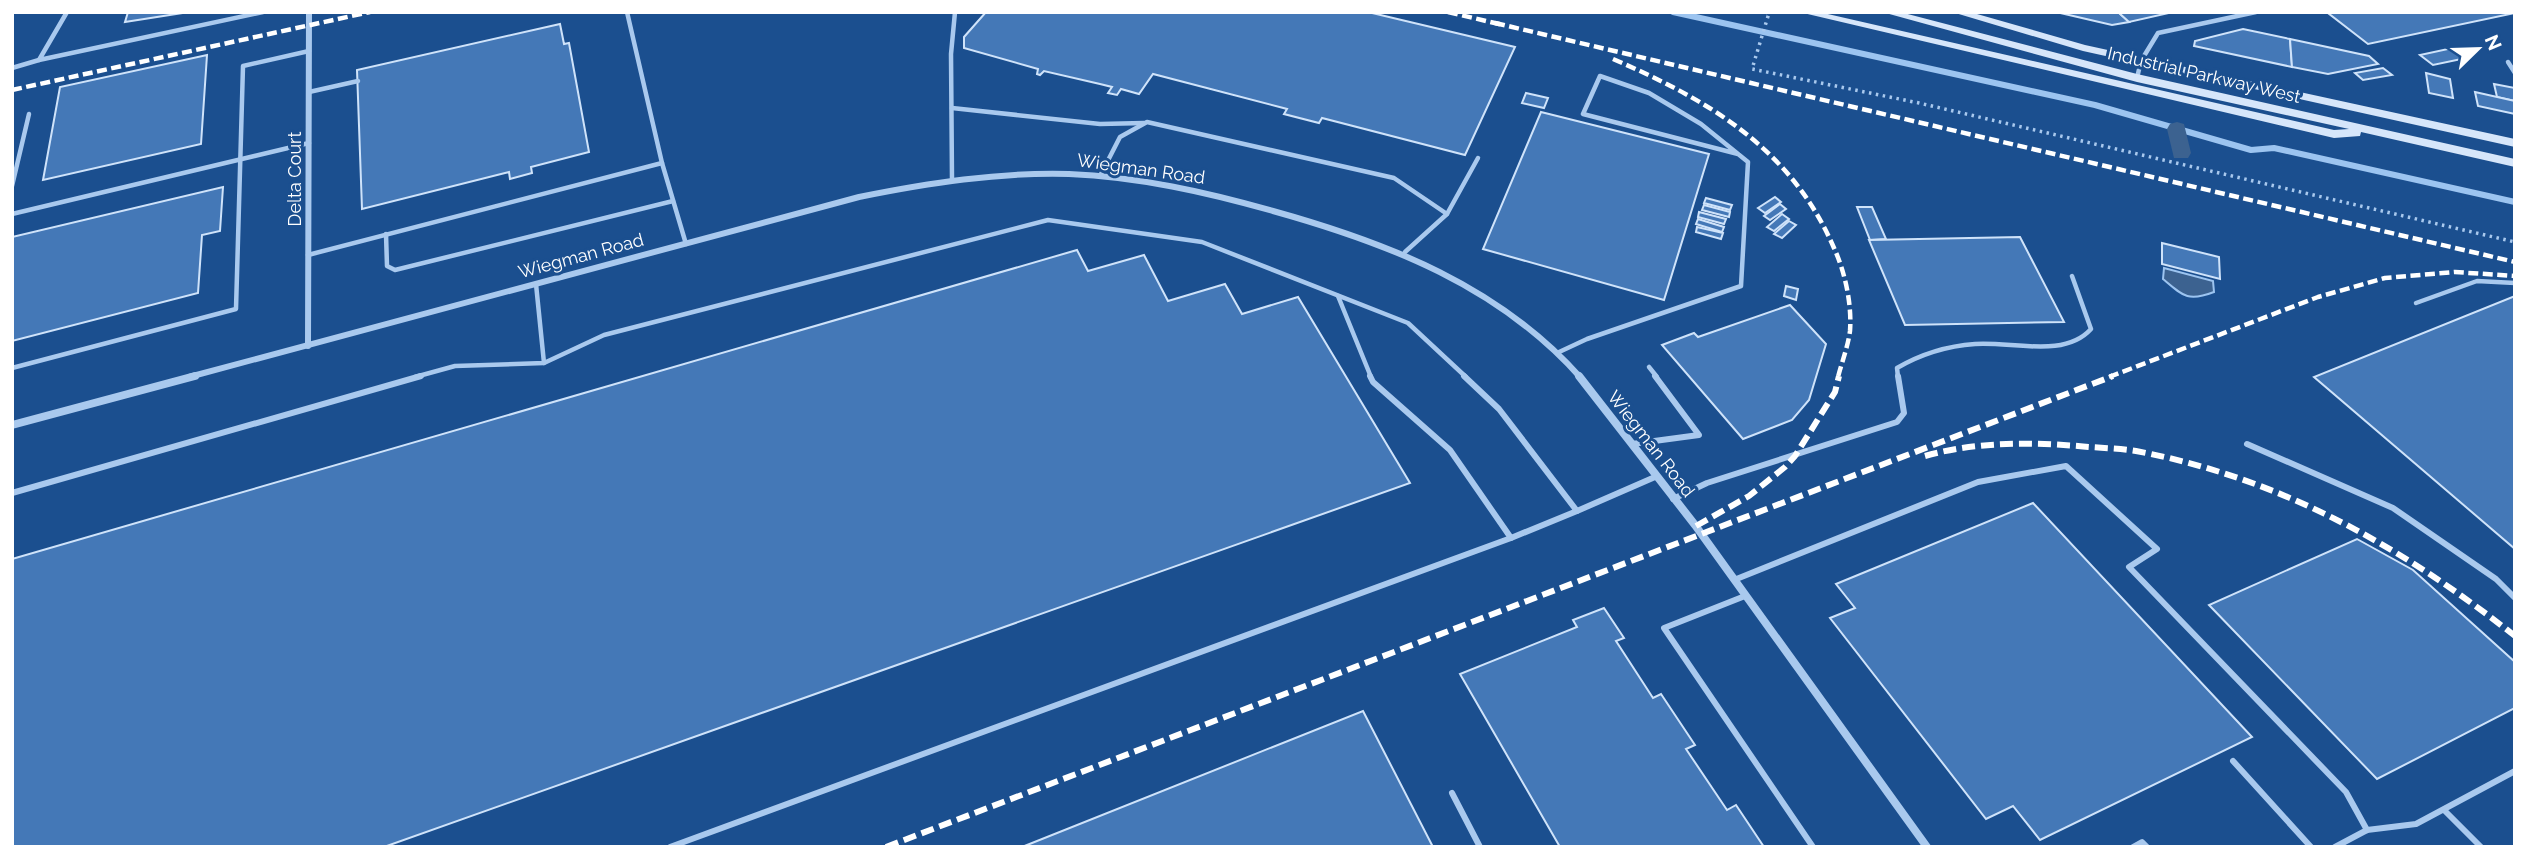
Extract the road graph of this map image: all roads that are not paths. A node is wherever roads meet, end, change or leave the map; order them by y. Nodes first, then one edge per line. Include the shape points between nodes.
1 (67, 12) edge
2 (263, 12) edge
3 (309, 12) edge
4 (627, 12) edge
5 (955, 12) edge
6 (1804, 12) edge
7 (1887, 12) edge
8 (2256, 12) edge
9 (1963, 13) edge
10 (309, 51) junction
11 (39, 60) junction
12 (2141, 61) junction
13 (2508, 62) dead end
14 (12, 68) edge
15 (2515, 74) edge
16 (2137, 78) junction
17 (358, 81) dead end
18 (309, 92) junction
19 (952, 108) junction
20 (29, 114) dead end
21 (1147, 122) junction
22 (2376, 132) junction
23 (309, 143) junction
24 (2515, 143) edge
25 (1738, 154) junction
26 (1478, 158) dead end
27 (240, 159) junction
28 (662, 163) junction
29 (2515, 163) edge
30 (1100, 176) junction
31 (953, 180) junction
32 (12, 186) edge
33 (674, 201) junction
34 (12, 214) edge
35 (1447, 214) junction
36 (386, 234) junction
37 (685, 244) junction
38 (1405, 252) junction
39 (308, 255) junction
40 (2072, 276) dead end
41 (2515, 283) edge
42 (536, 284) junction
43 (1338, 296) junction
44 (2416, 303) dead end
45 (308, 346) junction
46 (1557, 353) junction
47 (544, 363) junction
48 (1649, 367) dead end
49 (12, 369) edge
50 (12, 425) edge
51 (1632, 444) junction
52 (2247, 444) dead end
53 (1655, 477) junction
54 (12, 493) edge
55 (1673, 499) junction
56 (1577, 511) junction
57 (1511, 538) junction
58 (1734, 580) junction
59 (1745, 596) junction
60 (2515, 598) edge
61 (2234, 761) dead end
62 (2515, 771) edge
63 (1452, 793) dead end
64 (2444, 810) junction
65 (2367, 830) junction
66 (670, 847) edge
67 (1480, 847) edge
68 (1813, 847) edge
69 (1927, 847) edge
70 (2133, 847) edge
71 (2147, 847) edge
72 (2311, 847) edge
73 (2335, 847) edge
74 (2482, 847) edge

1 - 11 lane
2 - 11 lane
3 - 10 street, Delta Court
4 - 28 lane
5 - 19 lane
6 - 22 main road via 2334,134
7 - 16 main road, Industrial Parkway West
8 - 12 lane via 2158,33
9 - 12 main road, Industrial Parkway West
10 - 18 street, Delta Court
10 - 27 lane via 243,66
11 - 14 lane
12 - 16 lane
12 - 24 main road, Industrial Parkway West
13 - 15 lane
16 - 22 main road, Industrial Parkway West
17 - 18 lane
18 - 23 street, Delta Court
19 - 21 lane via 1100,124
19 - 31 lane
20 - 32 lane
21 - 30 lane via 1120,137
21 - 35 lane via 1394,178
22 - 29 main road, Industrial Parkway West
23 - 27 lane
23 - 39 street, Delta Court
25 - 25 lane via 1701,124 1648,93 1600,76 1583,114
25 - 46 lane via 1748,162 1741,286
26 - 35 lane
27 - 34 lane
27 - 49 lane via 236,309
28 - 33 lane
28 - 36 lane
30 - 31 street, Wiegman Road via 1043,174
30 - 38 street, Wiegman Road via 1223,197
31 - 37 street, Wiegman Road via 859,197
33 - 36 lane via 395,270 387,266
33 - 37 lane
35 - 38 lane
36 - 39 lane
37 - 42 street, Wiegman Road
38 - 46 street, Wiegman Road via 1509,312
39 - 45 street, Delta Court
40 - 55 lane via 2091,329 2083,338 2067,345 1975,344 1922,354 1897,368 1904,413 1897,422 1707,483
41 - 44 lane via 2477,281
42 - 45 street, Wiegman Road
42 - 47 lane
43 - 47 lane via 1202,242 1048,220 604,335
43 - 56 lane via 1408,323 1499,409
43 - 57 lane via 1373,382 1450,450
45 - 50 street, Wiegman Road
46 - 51 street, Wiegman Road
47 - 54 lane via 456,366
48 - 51 lane via 1699,436
51 - 53 street, Wiegman Road
52 - 60 lane via 2393,508 2496,579
53 - 55 street, Wiegman Road
53 - 56 lane
55 - 58 street, Wiegman Road
56 - 57 lane
57 - 66 lane
58 - 59 street, Wiegman Road
58 - 65 lane via 1978,482 2066,466 2157,549 2129,567 2346,792
59 - 68 lane via 1664,628
59 - 69 street, Wiegman Road
61 - 72 lane
62 - 64 lane
63 - 67 lane
64 - 65 lane via 2416,824
64 - 74 lane
65 - 73 lane
70 - 71 lane via 2142,842

